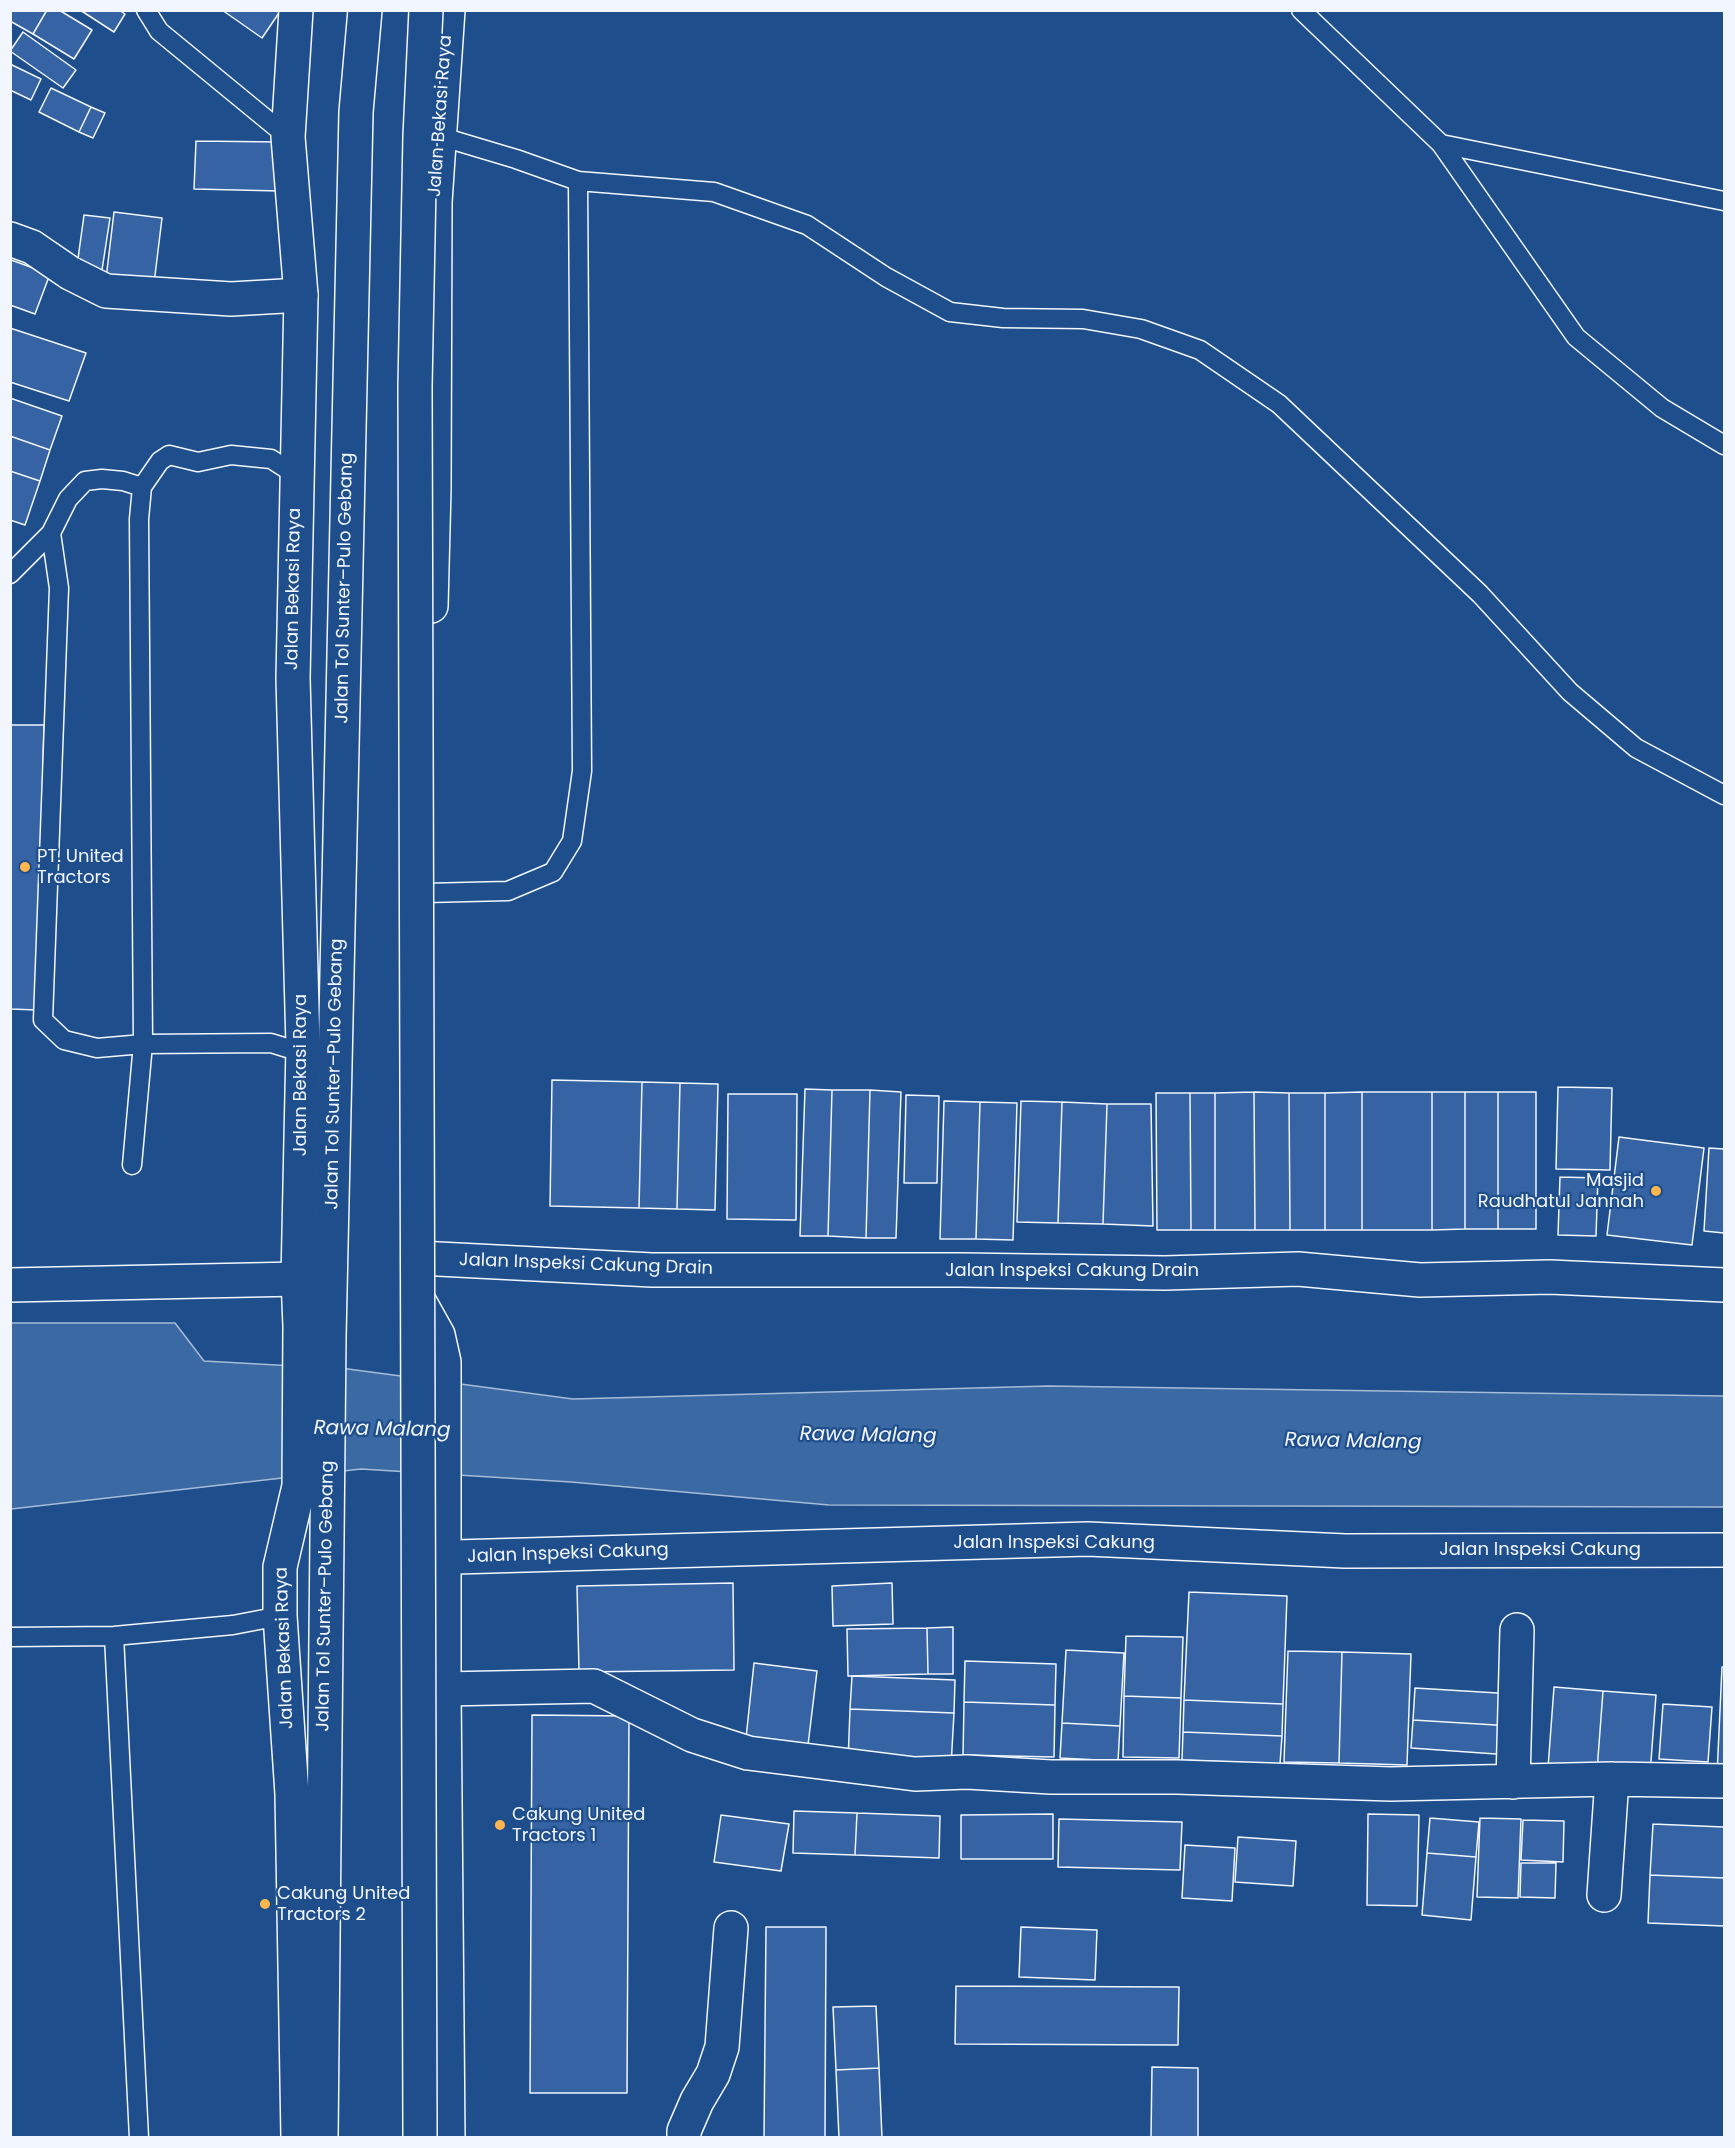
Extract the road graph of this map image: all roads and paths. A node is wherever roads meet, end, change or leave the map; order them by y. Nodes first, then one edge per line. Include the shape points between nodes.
1 (146, 10) edge
2 (296, 10) edge
3 (365, 10) edge
4 (426, 10) edge
5 (448, 10) edge
6 (1300, 10) edge
7 (440, 136) junction
8 (288, 137) junction
9 (1441, 144) junction
10 (578, 180) junction
11 (1725, 201) edge
12 (10, 239) edge
13 (301, 294) junction
14 (1725, 445) edge
15 (283, 467) junction
16 (142, 487) junction
17 (51, 533) junction
18 (10, 574) edge
19 (1725, 795) edge
20 (425, 893) junction
21 (144, 1044) junction
22 (287, 1045) junction
23 (132, 1165) dead end
24 (419, 1258) junction
25 (298, 1279) junction
26 (10, 1285) edge
27 (1725, 1285) edge
28 (1725, 1550) edge
29 (432, 1558) junction
30 (280, 1616) junction
31 (1517, 1630) dead end
32 (114, 1636) junction
33 (10, 1637) edge
34 (444, 1689) junction
35 (1612, 1779) junction
36 (1725, 1781) edge
37 (1513, 1782) junction
38 (1604, 1895) dead end
39 (731, 1928) dead end
40 (322, 1948) junction
41 (139, 2138) edge
42 (298, 2138) edge
43 (321, 2138) edge
44 (342, 2138) edge
45 (414, 2138) edge
46 (420, 2138) edge
47 (448, 2138) edge
48 (684, 2138) edge

1 - 8 lane via 159,31
2 - 8 main road, Jalan Bekasi Raya
3 - 40 main road, Jalan Tol Sunter–Pulo Gebang via 355,136 329,1336
4 - 46 main road, bridge via 415,386
5 - 7 main road, Jalan Bekasi Raya
6 - 9 lane
7 - 10 lane
7 - 20 main road, Jalan Bekasi Raya via 435,201 434,488
8 - 13 main road, Jalan Bekasi Raya
9 - 11 lane
9 - 14 lane via 1576,337 1662,408
10 - 19 lane via 714,192 786,217 807,225 886,277 950,312 1003,318 1083,319 1141,329 1200,350 1279,404 1480,594 1578,699 1636,748
10 - 20 lane via 582,771 572,841 553,873 508,891
12 - 13 main road via 32,247 106,291 231,299
13 - 15 main road, Jalan Bekasi Raya
15 - 16 lane via 231,455 198,462 169,455 160,461
15 - 22 main road, Jalan Bekasi Raya via 293,678
16 - 17 lane via 123,481 85,481 68,499
16 - 21 lane via 139,531
17 - 18 lane
17 - 21 lane via 59,588 44,1020 64,1040 97,1048
20 - 24 main road, Jalan Bekasi Raya
21 - 22 lane
21 - 23 lane
22 - 25 main road, Jalan Bekasi Raya
24 - 27 main road, Jalan Inspeksi Cakung Drain via 652,1270 1165,1273 1298,1269 1420,1280 1550,1277
24 - 29 main road, Jalan Bekasi Raya, bridge via 419,1301 432,1361
25 - 26 main road
25 - 30 main road, Jalan Bekasi Raya via 300,1486 280,1567
28 - 29 main road, Jalan Inspeksi Cakung via 1345,1551 1088,1539
29 - 34 main road, Jalan Bekasi Raya
29 - 45 main road, Jalan Bekasi Raya
30 - 32 lane via 233,1625
30 - 42 main road, Jalan Bekasi Raya via 292,1794
31 - 37 main road
32 - 33 lane
32 - 41 lane
34 - 37 main road via 594,1686 692,1735 748,1753 915,1774 967,1772 1391,1784
34 - 47 main road, Jalan Bekasi Raya
35 - 36 main road
35 - 37 main road
35 - 38 main road
39 - 48 main road via 722,2046
40 - 43 main road, Jalan Tol Sunter–Pulo Gebang
40 - 44 main road

